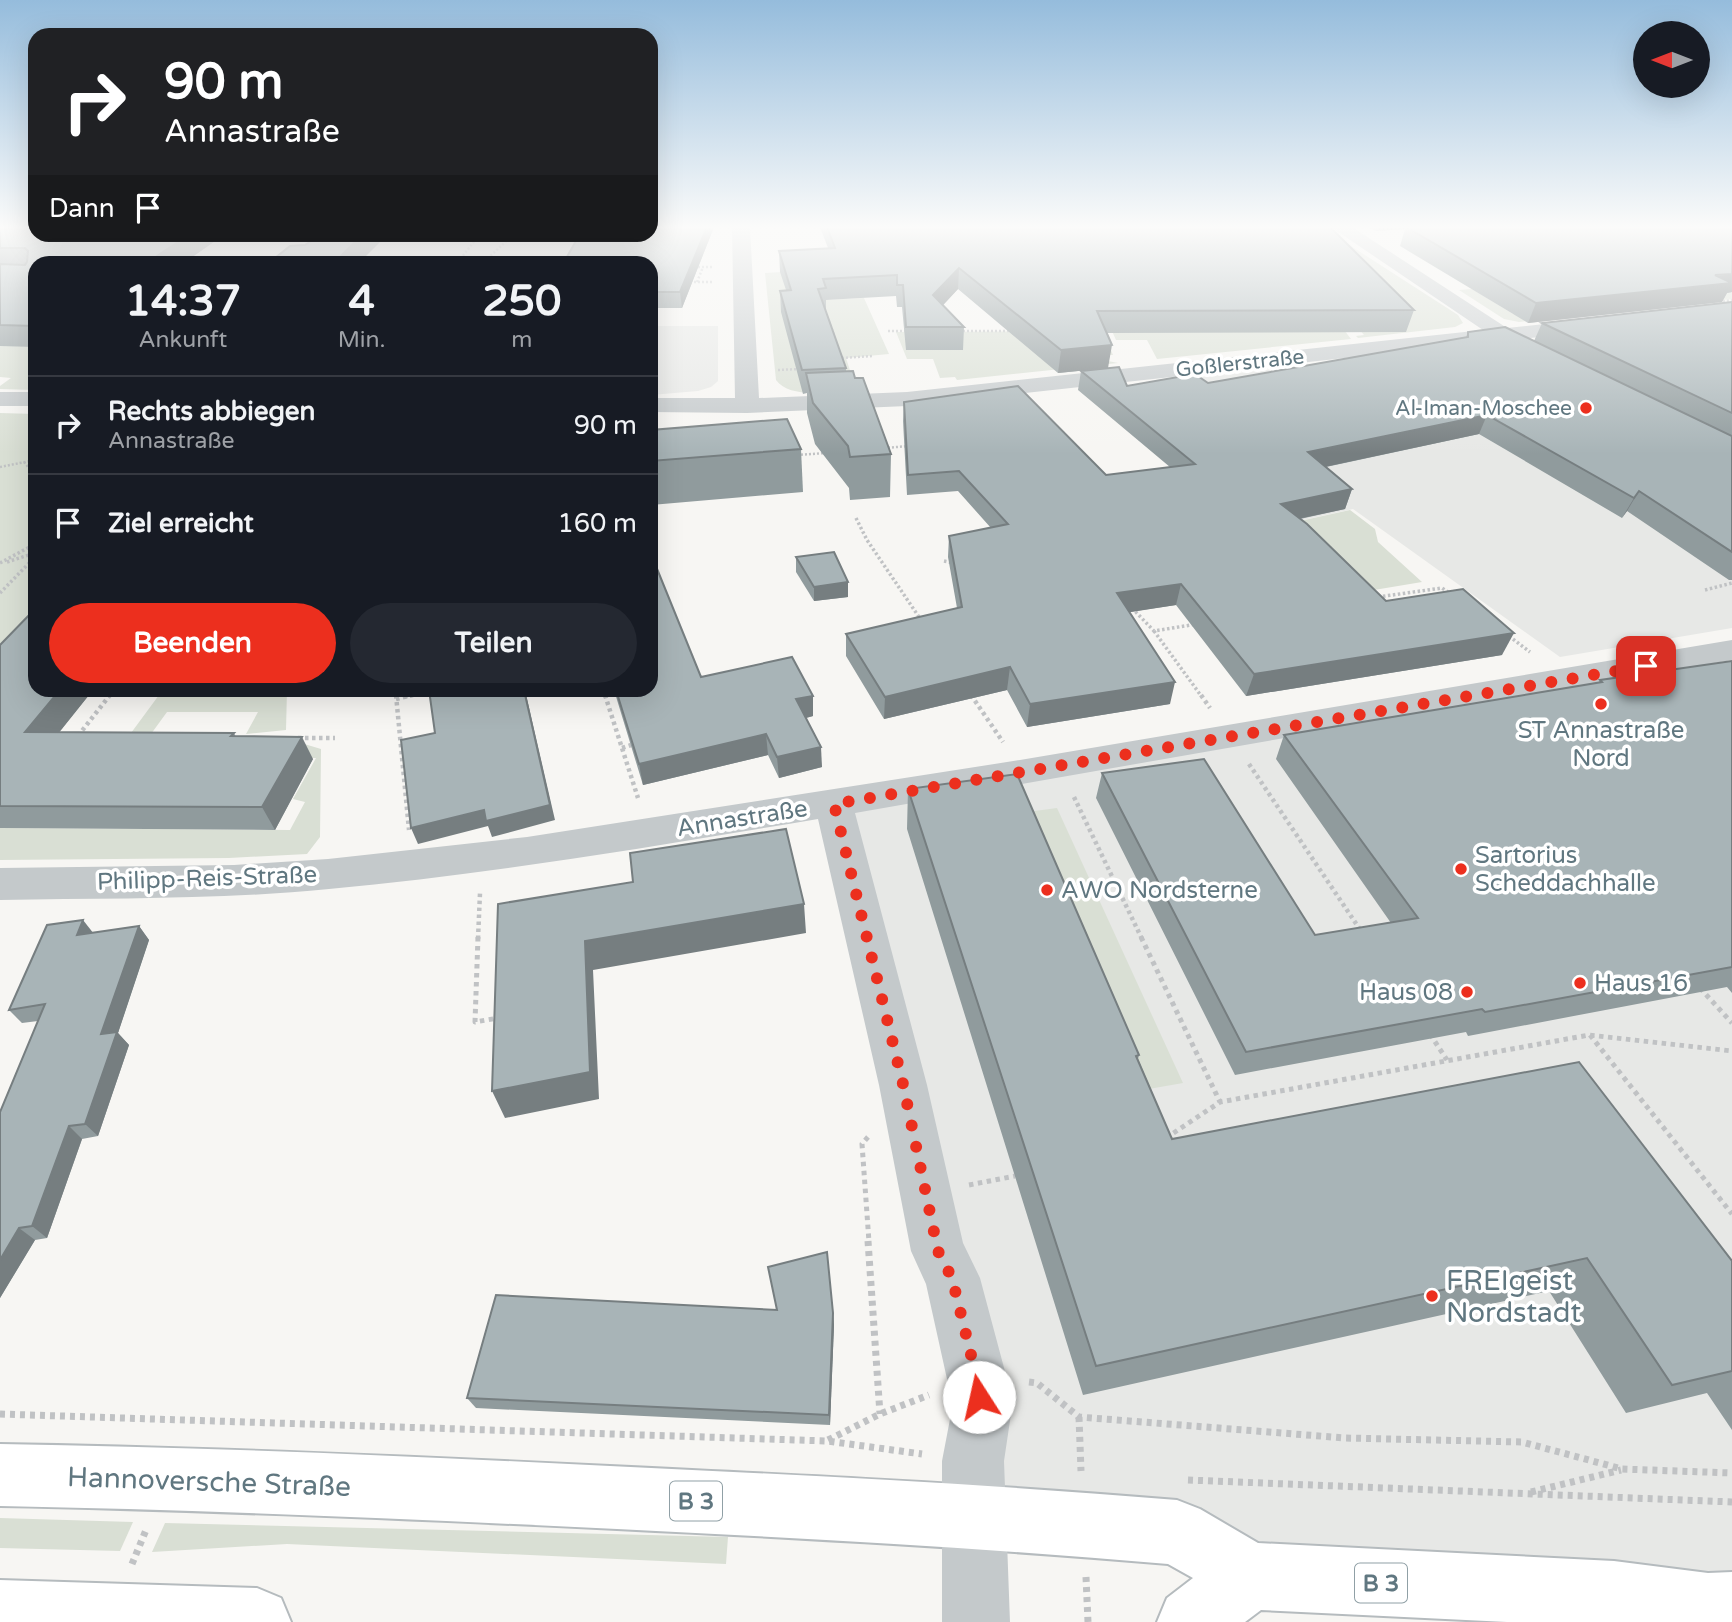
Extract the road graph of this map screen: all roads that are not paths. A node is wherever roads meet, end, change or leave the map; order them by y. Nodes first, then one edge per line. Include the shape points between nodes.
1 (743, 303) edge
2 (1458, 303) edge
3 (1608, 323) edge
4 (1501, 335) junction
5 (1532, 352) edge
6 (0, 399) edge
7 (28, 399) edge
8 (658, 405) edge
9 (747, 406) junction
10 (1732, 650) edge
11 (834, 804) junction
12 (413, 866) joint
13 (0, 884) edge
14 (0, 1475) edge
15 (974, 1488) junction
16 (1250, 1576) junction
17 (1732, 1606) edge
18 (0, 1615) edge
19 (257, 1622) edge
20 (976, 1622) edge
21 (1191, 1622) edge

1 - 9 street
2 - 4 street
3 - 4 street, Goßlerstraße
4 - 5 street
4 - 9 street, Goßlerstraße via 857,402
6 - 7 street
8 - 9 street, Goßlerstraße
10 - 11 street, Annastraße
11 - 12 street, Annastraße
11 - 15 street via 938,1251 933,1284
12 - 13 street, Philipp-Reis-Straße via 234,880
14 - 15 main road, Hannoversche Straße / B 3 via 418,1488
15 - 16 main road, B 3 via 1177,1532
15 - 20 street
16 - 17 main road, B 3 via 1614,1594 1707,1607
16 - 21 main road
18 - 19 main road

